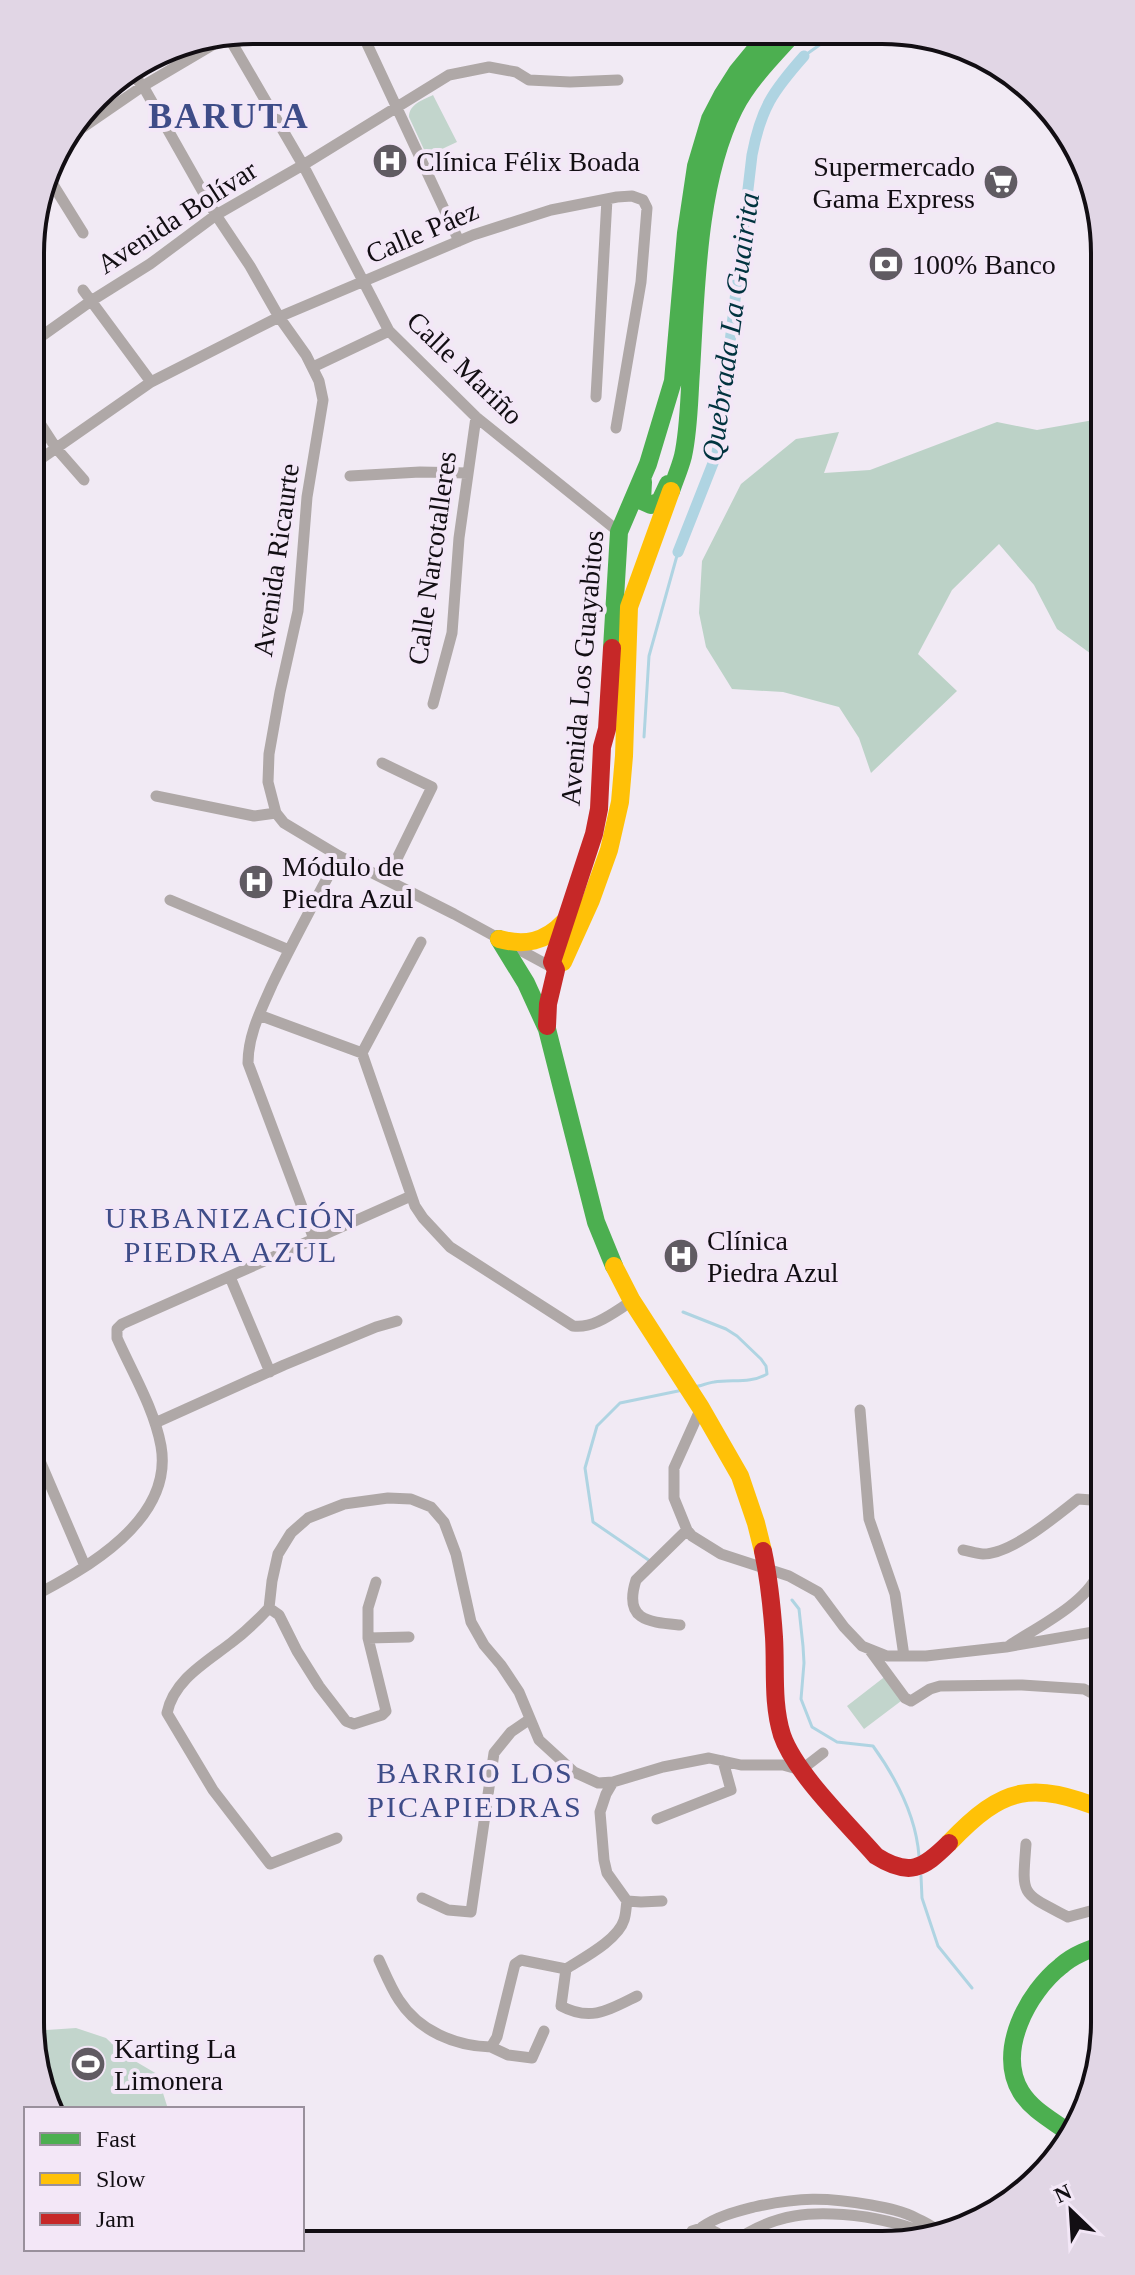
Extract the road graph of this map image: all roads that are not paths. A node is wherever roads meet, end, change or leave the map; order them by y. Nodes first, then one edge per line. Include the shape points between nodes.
1 (367, 44) edge
2 (760, 44) edge
3 (783, 44) edge
4 (235, 45) edge
5 (204, 50) edge
6 (137, 80) edge
7 (618, 80) dead end
8 (143, 86) junction
9 (397, 106) junction
10 (90, 122) edge
11 (303, 165) junction
12 (55, 188) edge
13 (607, 199) junction
14 (216, 215) junction
15 (83, 233) dead end
16 (459, 241) junction
17 (363, 282) junction
18 (83, 290) dead end
19 (91, 301) junction
20 (279, 317) junction
21 (389, 331) junction
22 (44, 334) edge
23 (313, 367) junction
24 (151, 382) junction
25 (596, 397) dead end
26 (688, 412) junction
27 (476, 417) junction
28 (616, 428) dead end
29 (44, 430) edge
30 (56, 448) junction
31 (44, 456) edge
32 (648, 464) junction
33 (468, 473) junction
34 (350, 476) dead end
35 (84, 480) dead end
36 (619, 532) junction
37 (629, 607) junction
38 (433, 704) dead end
39 (382, 763) dead end
40 (156, 796) dead end
41 (276, 813) junction
42 (339, 856) junction
43 (387, 879) junction
44 (170, 900) dead end
45 (567, 917) junction
46 (499, 939) junction
47 (421, 942) dead end
48 (289, 950) junction
49 (556, 970) junction
50 (259, 1015) junction
51 (547, 1029) junction
52 (362, 1053) junction
53 (411, 1196) junction
54 (314, 1239) junction
55 (230, 1277) junction
56 (632, 1301) junction
57 (397, 1321) dead end
58 (270, 1372) junction
59 (701, 1408) junction
60 (860, 1410) dead end
61 (155, 1423) junction
62 (44, 1470) edge
63 (1091, 1500) edge
64 (687, 1530) junction
65 (963, 1550) dead end
66 (85, 1566) junction
67 (767, 1570) junction
68 (376, 1582) dead end
69 (1091, 1584) edge
70 (44, 1590) edge
71 (269, 1608) junction
72 (680, 1625) dead end
73 (1091, 1632) edge
74 (409, 1637) dead end
75 (368, 1638) junction
76 (1006, 1647) junction
77 (868, 1649) junction
78 (904, 1656) junction
79 (1091, 1693) edge
80 (530, 1719) junction
81 (823, 1753) dead end
82 (723, 1761) junction
83 (801, 1770) junction
84 (613, 1782) junction
85 (1091, 1805) edge
86 (657, 1819) dead end
87 (337, 1838) dead end
88 (1026, 1844) dead end
89 (422, 1898) dead end
90 (627, 1901) junction
91 (662, 1901) dead end
92 (1091, 1911) edge
93 (1091, 1950) edge
94 (379, 1960) dead end
95 (566, 1969) junction
96 (637, 1996) dead end
97 (544, 2031) dead end
98 (491, 2047) junction
99 (1062, 2128) edge
100 (929, 2225) edge
101 (702, 2227) junction
102 (913, 2228) edge
103 (692, 2231) edge
104 (713, 2231) edge
105 (754, 2231) edge

1 - 9 street
2 - 32 main road, Avenida Los Guayabitos via 723,94 702,144 686,233 673,381
3 - 26 main road, Avenida Los Guayabitos via 742,97 716,155 697,272
4 - 11 street, Calle Mariño
5 - 8 street
6 - 8 street, Avenida Ricaurte
7 - 9 street, Avenida Bolívar via 529,80 489,67 449,75
8 - 10 street
8 - 14 street, Avenida Ricaurte
9 - 11 street, Avenida Bolívar
9 - 16 street
11 - 14 street, Avenida Bolívar
11 - 17 street, Calle Mariño
12 - 15 street
13 - 16 street, Calle Páez via 525,217
13 - 25 street
13 - 28 street, Calle Páez via 632,196 647,208 641,282
14 - 19 street, Avenida Bolívar
14 - 20 street, Avenida Ricaurte
16 - 17 street, Calle Páez
17 - 20 street, Calle Páez
17 - 21 street, Calle Mariño
18 - 19 street
19 - 22 street, Avenida Bolívar
19 - 24 street
20 - 23 street, Avenida Ricaurte
20 - 24 street, Calle Páez
21 - 23 street
21 - 27 street, Calle Mariño
23 - 41 street, Avenida Ricaurte via 323,400 307,497 298,611 269,754 268,782
24 - 30 street, Calle Páez
26 - 32 main road via 669,481 660,501 651,505 641,496
26 - 37 main road, Avenida Los Guayabitos via 680,466
27 - 33 street, Calle Narcotalleres
27 - 36 street, Calle Mariño
29 - 30 street
30 - 31 street, Calle Páez
30 - 35 street
32 - 36 main road, Avenida Los Guayabitos
33 - 34 street
33 - 38 street, Calle Narcotalleres via 452,633
36 - 37 main road
36 - 45 main road, Avenida Los Guayabitos via 599,809
37 - 49 main road, Avenida Los Guayabitos via 620,802 591,900
39 - 43 street via 432,787
40 - 41 street via 254,816
41 - 42 street
42 - 43 street
42 - 48 street
43 - 46 street
44 - 48 street
45 - 46 main road via 536,942
45 - 49 main road, Avenida Los Guayabitos via 552,962
46 - 49 street
46 - 51 main road
47 - 52 street
48 - 50 street
49 - 51 main road
50 - 52 street
50 - 54 street via 248,1046 251,1074
51 - 56 main road via 596,1222
52 - 53 street
53 - 54 street
53 - 56 street via 450,1247 564,1322 583,1327
54 - 55 street
55 - 58 street
55 - 61 street via 117,1329
56 - 59 main road
57 - 58 street
58 - 61 street
59 - 64 street via 674,1468 674,1498
59 - 67 main road via 740,1476
60 - 78 street via 869,1519 895,1594
61 - 66 street via 163,1465 153,1500 118,1541
62 - 66 street
63 - 65 street via 1078,1499 1025,1538 995,1552
64 - 67 street via 721,1554
64 - 72 street via 636,1580 632,1602 648,1622
66 - 70 street
67 - 77 street via 818,1592
67 - 83 main road via 778,1717
68 - 75 street via 368,1608
69 - 76 street via 1066,1609
71 - 75 street via 279,1615 319,1686 354,1724 386,1711
71 - 80 street via 278,1554 308,1518 344,1504 388,1498 431,1507 444,1522 456,1554 471,1622 519,1692
71 - 87 street via 194,1670 171,1697 167,1713 213,1790 270,1864
73 - 76 street
74 - 75 street
76 - 78 street
77 - 78 street
77 - 79 street via 911,1701 940,1686 1022,1685
80 - 84 street via 539,1740 574,1772 598,1783
80 - 89 street via 494,1753 471,1912 448,1910
81 - 83 street
82 - 83 street
82 - 84 street via 693,1761
82 - 86 street via 731,1790
83 - 85 main road via 876,1856 912,1869 936,1858 1004,1798 1059,1792
84 - 90 street via 600,1812 604,1860
88 - 92 street via 1025,1890 1033,1899 1068,1917
90 - 91 street
90 - 95 street via 618,1932
93 - 99 main road via 1068,1960 1045,1982 1020,2024 1014,2047 1012,2066 1024,2097
94 - 98 street via 400,2002 430,2032
95 - 96 street via 561,2006 571,2011 592,2015
95 - 98 street via 521,1960 515,1964
97 - 98 street via 532,2058
100 - 101 street via 903,2212 820,2198 744,2210
101 - 103 street
101 - 104 street
102 - 105 street via 805,2213

